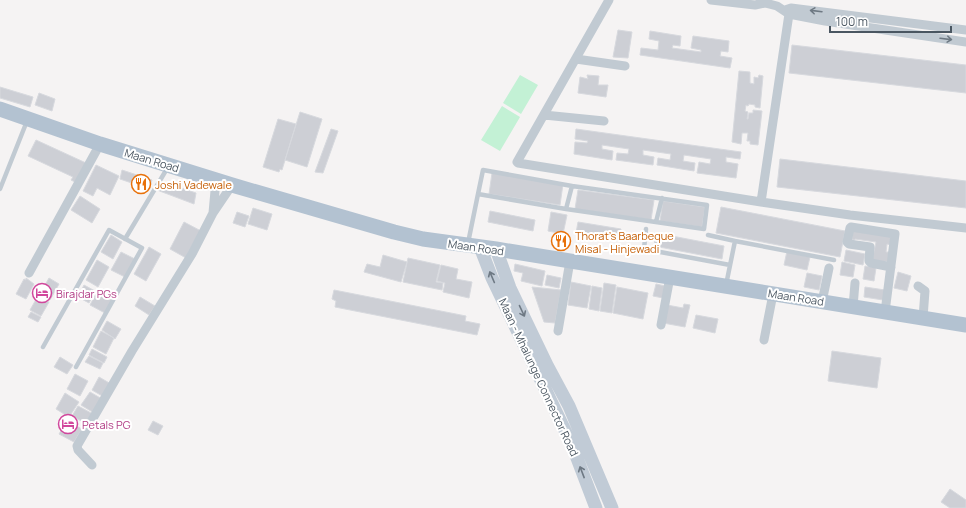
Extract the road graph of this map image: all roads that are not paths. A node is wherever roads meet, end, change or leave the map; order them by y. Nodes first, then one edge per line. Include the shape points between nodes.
1 (610, 0) edge
2 (711, 0) edge
3 (762, 2) edge
4 (787, 12) junction
5 (966, 30) edge
6 (966, 42) edge
7 (576, 59) junction
8 (625, 66) dead end
9 (0, 109) edge
10 (544, 115) junction
11 (27, 120) junction
12 (604, 120) dead end
13 (100, 144) junction
14 (169, 165) junction
15 (216, 180) junction
16 (232, 186) junction
17 (572, 186) junction
18 (0, 189) edge
19 (478, 194) junction
20 (662, 198) junction
21 (761, 202) junction
22 (566, 209) junction
23 (213, 213) junction
24 (656, 222) junction
25 (966, 228) edge
26 (646, 229) dead end
27 (708, 235) dead end
28 (125, 239) junction
29 (735, 241) junction
30 (474, 246) junction
31 (496, 249) junction
32 (570, 261) junction
33 (832, 264) joint
34 (730, 265) junction
35 (891, 267) junction
36 (29, 273) dead end
37 (670, 277) junction
38 (855, 283) dead end
39 (726, 286) junction
40 (918, 286) dead end
41 (773, 294) junction
42 (822, 302) junction
43 (853, 307) junction
44 (885, 312) junction
45 (923, 318) junction
46 (661, 325) dead end
47 (966, 325) edge
48 (558, 331) dead end
49 (764, 340) dead end
50 (43, 347) dead end
51 (76, 367) dead end
52 (575, 419) junction
53 (562, 424) junction
54 (92, 465) dead end
55 (607, 496) junction
56 (594, 504) edge
57 (612, 508) edge

1 - 7 street
2 - 3 street via 754,5
3 - 4 street
5 -> 4 street via 791,8
4 -> 6 street via 855,26
4 - 21 street
7 - 8 street
7 - 10 street
9 - 11 main road, Maan Road
10 - 12 street
10 - 21 street via 518,163
11 - 13 main road, Maan Road
11 - 18 lane
13 - 14 main road, Maan Road
13 - 36 street
14 - 15 main road, Maan Road
14 - 28 lane
15 - 16 main road, Maan Road
15 - 23 street
16 - 23 street
16 - 30 main road, Maan Road via 408,236
17 - 19 lane via 483,170
17 - 20 lane
17 - 22 lane
19 - 22 lane
19 - 30 lane
20 - 24 lane
20 - 24 lane via 707,205 704,230
21 - 25 street
22 - 24 lane
23 - 54 street via 192,254 77,446
26 - 34 lane via 644,249
27 - 29 lane
28 - 50 lane via 109,230
28 - 51 lane via 142,248
29 - 33 lane
29 - 34 lane
30 - 31 main road, Maan Road
53 -> 30 main road, Maan - Mhalunge Connector Road
31 - 32 main road, Maan Road
31 -> 52 main road, Maan - Mhalunge Connector Road via 510,288
32 - 37 main road, Maan Road
32 - 48 street
33 - 42 street
34 - 39 lane
35 - 35 street via 895,234 850,228 847,242 849,244 870,247 871,263
35 - 44 street
37 - 39 main road, Maan Road
37 - 46 street
38 - 43 street
39 - 41 main road, Maan Road
40 - 45 street via 925,291
41 - 42 main road, Maan Road
41 - 49 street
42 - 43 main road, Maan Road
43 - 44 main road, Maan Road
44 - 45 main road, Maan Road
45 - 47 main road, Maan Road
52 - 53 main road
52 - 55 main road, Maan - Mhalunge Connector Road
56 -> 53 main road, Maan - Mhalunge Connector Road
55 - 56 main road
55 - 57 main road, Maan - Mhalunge Connector Road

